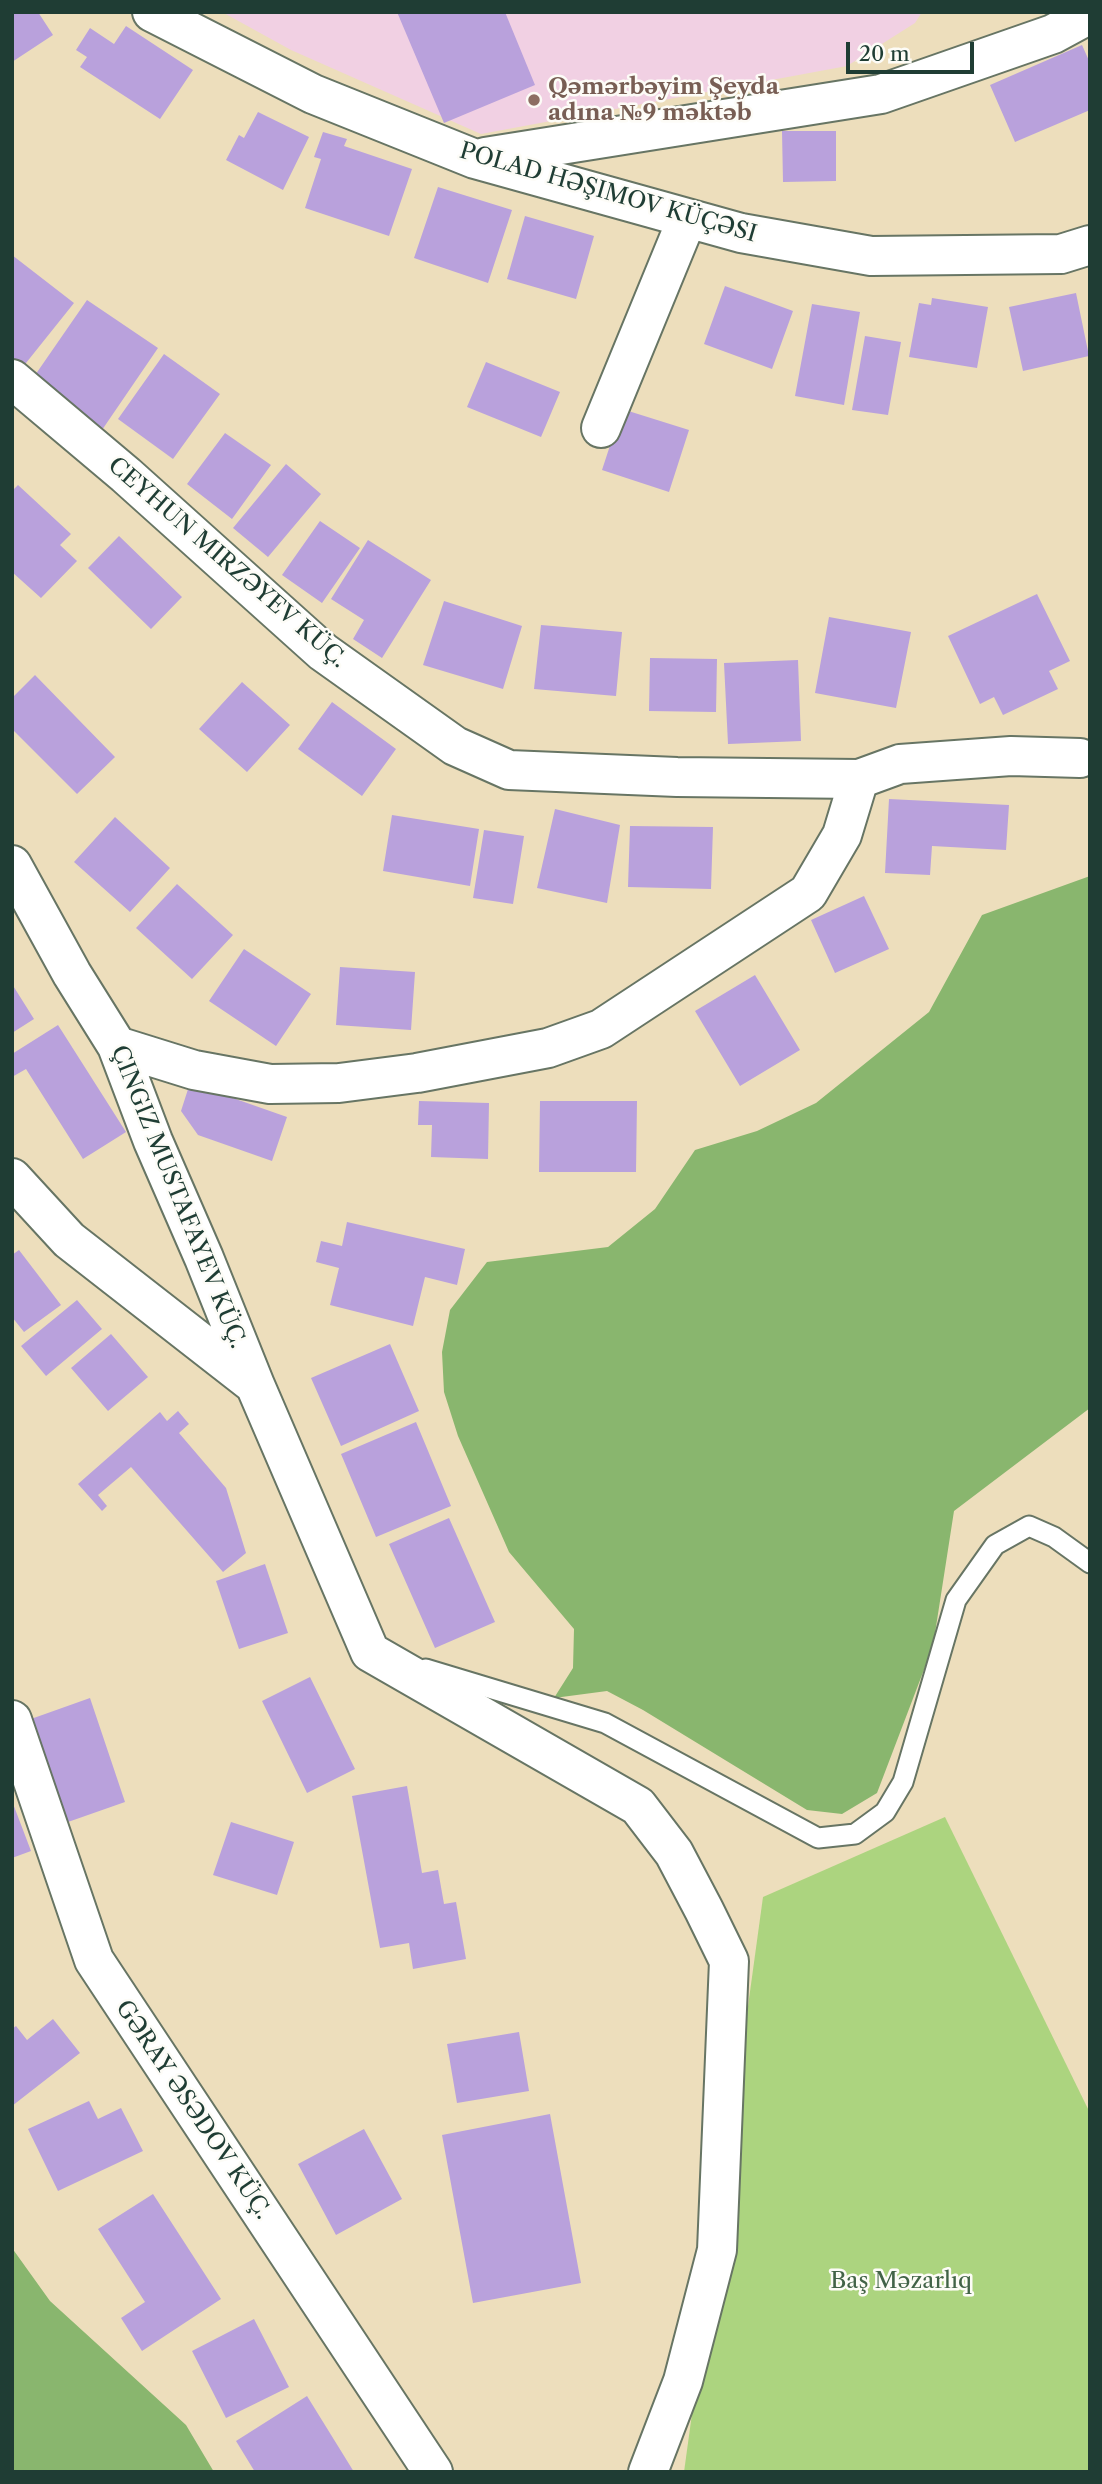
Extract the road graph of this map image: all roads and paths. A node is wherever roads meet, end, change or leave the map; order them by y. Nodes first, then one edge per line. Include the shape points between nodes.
1 (152, 12) edge
2 (1090, 14) edge
3 (475, 159) junction
4 (687, 219) junction
5 (1090, 245) edge
6 (12, 379) edge
7 (601, 428) dead end
8 (1080, 758) dead end
9 (859, 779) junction
10 (12, 865) edge
11 (117, 1046) junction
12 (12, 1178) edge
13 (255, 1385) junction
14 (1090, 1563) edge
15 (370, 1652) junction
16 (12, 1720) edge
17 (433, 2472) edge
18 (648, 2472) edge

1 - 3 street, POLAD HƏŞIMOV KÜÇƏSI via 313,94
2 - 3 street via 1053,34 881,93
3 - 4 street, POLAD HƏŞIMOV KÜÇƏSI
4 - 5 street, POLAD HƏŞIMOV KÜÇƏSI via 871,256 1061,254
4 - 7 street
6 - 9 street, CEYHUN MIRZƏYEV KÜÇ. via 323,652 454,746 509,770 677,778
8 - 9 street, CEYHUN MIRZƏYEV KÜÇ. via 1011,756 900,764
9 - 11 street via 842,835 808,893 601,1030 548,1048 339,1083 270,1084 194,1070
10 - 11 street, ÇINGIZ MUSTAFAYEV KÜÇ.
11 - 13 street, ÇINGIZ MUSTAFAYEV KÜÇ.
12 - 13 street, ÇINGIZ MUSTAFAYEV KÜÇ. via 69,1240
13 - 15 street, ÇINGIZ MUSTAFAYEV KÜÇ.
14 - 15 lane via 1054,1537 1029,1526 995,1545 956,1600 903,1782 885,1812 855,1834 818,1838 605,1723
15 - 18 street via 638,1805 674,1853 729,1961 718,2250 684,2381
16 - 17 street, GƏRAY ƏSƏDOV KÜÇ. via 94,1960

